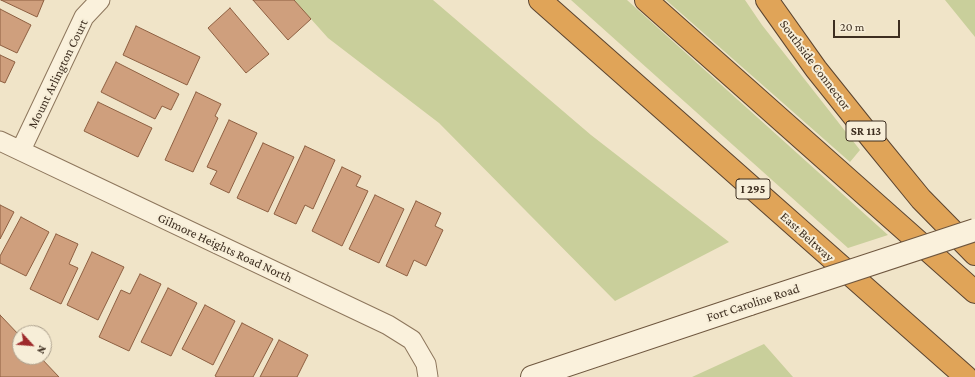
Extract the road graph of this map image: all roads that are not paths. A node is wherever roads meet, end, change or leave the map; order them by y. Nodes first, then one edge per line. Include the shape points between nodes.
1 (100, 0) edge
2 (540, 0) edge
3 (646, 0) edge
4 (767, 0) edge
5 (0, 141) edge
6 (21, 150) junction
7 (975, 230) edge
8 (975, 254) edge
9 (975, 292) edge
10 (428, 377) edge
11 (532, 377) edge
12 (966, 377) edge

1 - 6 street, Mount Arlington Court via 84,17
2 - 12 highway, East Beltway / I 295
3 - 9 highway
4 - 8 highway, Southside Connector / SR 113 via 816,69 872,139 921,198
5 - 6 street, Gilmore Heights Road North
6 - 10 street, Gilmore Heights Road North via 388,325 412,340 426,364
7 - 11 street, Fort Caroline Road, bridge

